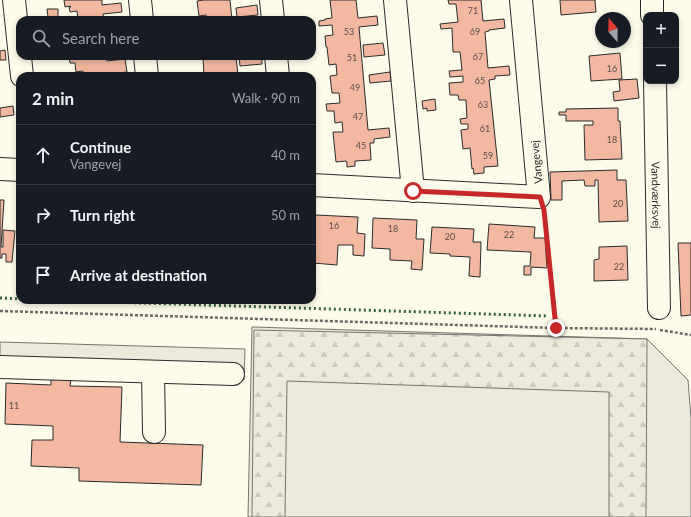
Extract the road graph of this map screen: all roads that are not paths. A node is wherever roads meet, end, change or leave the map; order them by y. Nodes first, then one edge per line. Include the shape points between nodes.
1 (14, 0) edge
2 (140, 0) edge
3 (271, 0) edge
4 (395, 0) edge
5 (521, 0) edge
6 (652, 0) edge
7 (652, 12) edge
8 (142, 16) edge
9 (273, 16) edge
10 (16, 19) edge
11 (20, 60) edge
12 (145, 60) edge
13 (276, 60) edge
14 (22, 72) edge
15 (147, 72) edge
16 (278, 72) edge
17 (655, 84) edge
18 (0, 168) edge
19 (16, 170) edge
20 (316, 185) edge
21 (413, 191) junction
22 (659, 319) road end
23 (0, 367) edge
24 (153, 372) junction
25 (233, 374) dead end
26 (154, 432) dead end

1 - 10 street
2 - 8 street
3 - 9 street
4 - 21 street
5 - 21 street, Vangevej via 540,197
6 - 7 street
11 - 14 street
12 - 15 street
13 - 16 street
17 - 22 street, Vandværksvej
18 - 19 street
20 - 21 street, Vangevej
23 - 24 street
24 - 25 street
24 - 26 street

